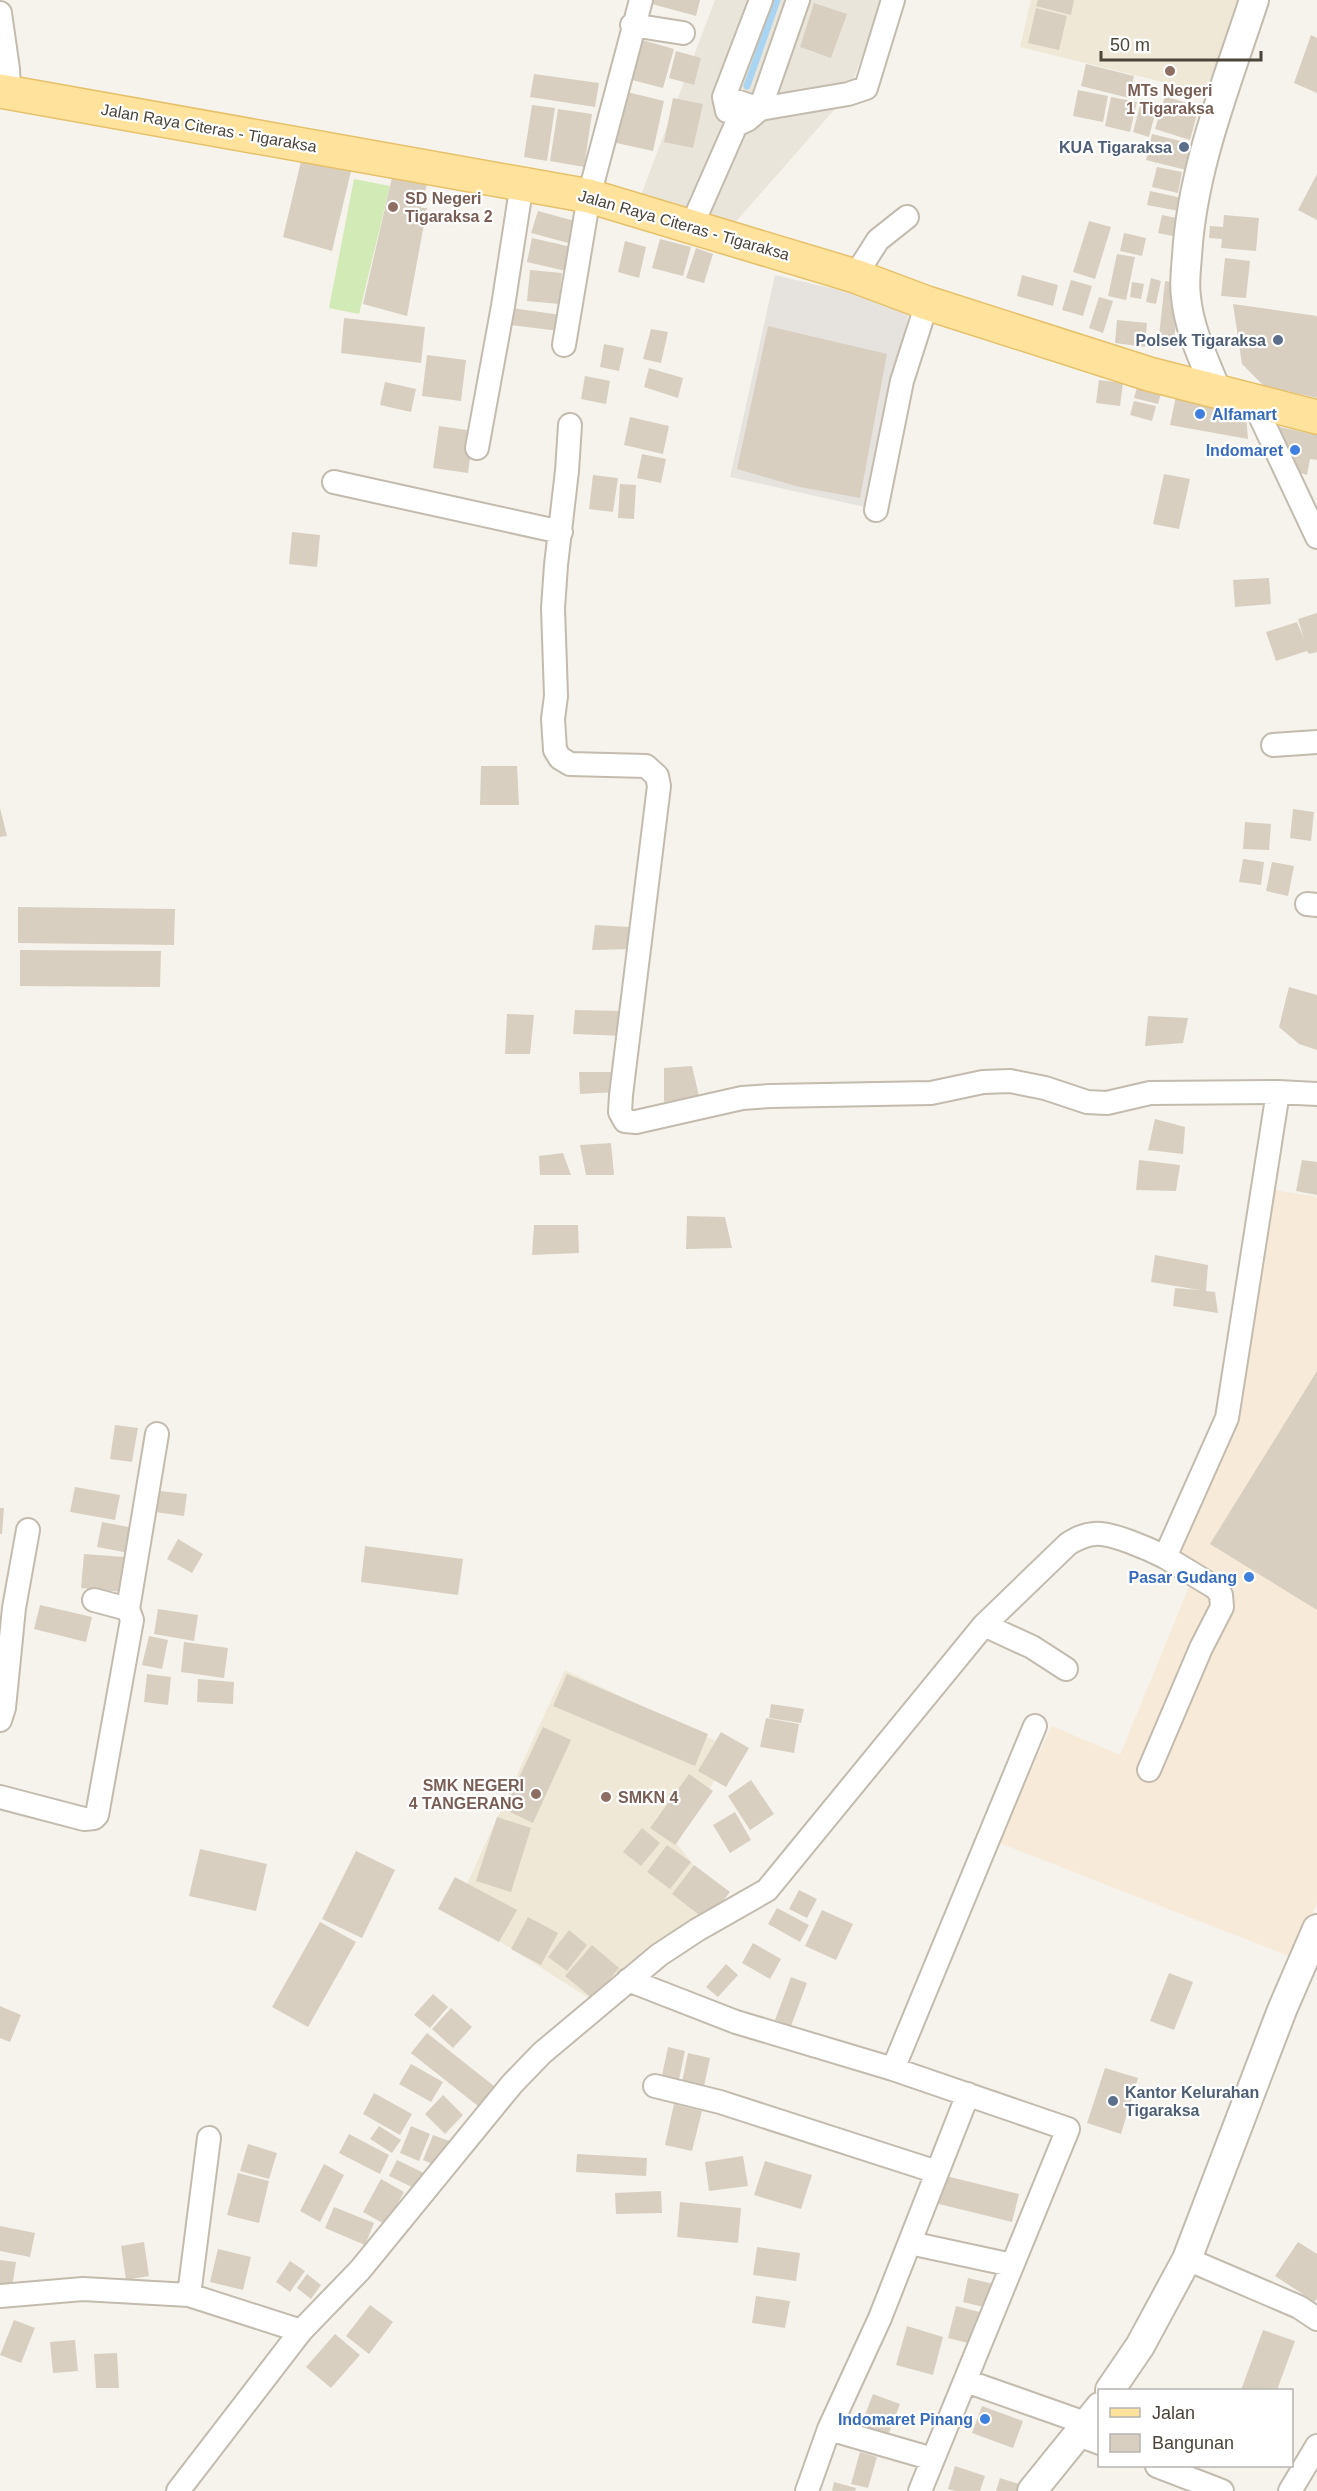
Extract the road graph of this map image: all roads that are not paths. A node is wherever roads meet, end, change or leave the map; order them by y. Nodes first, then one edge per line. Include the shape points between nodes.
1 (640, 0) edge
2 (760, 0) edge
3 (798, 0) edge
4 (893, 0) edge
5 (1254, 0) edge
6 (0, 13) edge
7 (632, 25) junction
8 (683, 33) dead end
9 (4, 92) edge
10 (724, 97) junction
11 (760, 108) junction
12 (736, 125) junction
13 (522, 183) junction
14 (589, 196) junction
15 (908, 217) dead end
16 (692, 225) junction
17 (855, 276) junction
18 (927, 303) junction
19 (564, 345) dead end
20 (1217, 392) junction
21 (1252, 401) junction
22 (1317, 417) edge
23 (570, 425) dead end
24 (477, 447) dead end
25 (334, 482) dead end
26 (876, 510) dead end
27 (561, 532) junction
28 (1317, 537) edge
29 (1317, 742) edge
30 (1273, 745) dead end
31 (1278, 1092) junction
32 (1317, 1094) edge
33 (157, 1434) dead end
34 (28, 1530) dead end
35 (11, 1556) edge
36 (1165, 1557) junction
37 (94, 1600) dead end
38 (128, 1609) junction
39 (984, 1625) junction
40 (4, 1666) edge
41 (1066, 1669) dead end
42 (0, 1720) edge
43 (1035, 1726) dead end
44 (1149, 1770) dead end
45 (0, 1797) edge
46 (1317, 1929) edge
47 (627, 1980) junction
48 (893, 2069) junction
49 (655, 2086) dead end
50 (968, 2094) junction
51 (209, 2138) dead end
52 (937, 2172) junction
53 (910, 2243) junction
54 (1186, 2259) junction
55 (1012, 2265) junction
56 (0, 2295) edge
57 (189, 2295) junction
58 (1317, 2319) edge
59 (301, 2331) junction
60 (966, 2381) junction
61 (1111, 2389) edge
62 (1092, 2427) edge
63 (829, 2429) junction
64 (1317, 2446) edge
65 (933, 2459) junction
66 (1160, 2467) edge
67 (179, 2490) edge
68 (807, 2491) edge
69 (921, 2491) edge
70 (1032, 2491) edge
71 (1222, 2491) edge
72 (1290, 2491) edge

1 - 7 street
2 - 10 street
3 - 11 street
4 - 11 street via 866,88
5 - 20 street via 1211,134 1188,238 1185,297 1192,328
6 - 9 street via 8,69
7 - 8 street
7 - 14 street
9 - 13 main road, Jalan Raya Citeras - Tigaraksa
10 - 11 street
10 - 12 street via 729,117
11 - 12 street
12 - 16 street
13 - 14 main road, Jalan Raya Citeras - Tigaraksa
13 - 24 street
14 - 16 main road, Jalan Raya Citeras - Tigaraksa
14 - 19 street
15 - 17 street via 878,240
16 - 17 main road, Jalan Raya Citeras - Tigaraksa
17 - 18 main road, Jalan Raya Citeras - Tigaraksa
18 - 20 main road, Jalan Raya Citeras - Tigaraksa
18 - 26 street via 902,381
20 - 21 main road, Jalan Raya Citeras - Tigaraksa
21 - 22 main road, Jalan Raya Citeras - Tigaraksa
21 - 28 street
23 - 27 street
25 - 27 street
27 - 31 street via 554,608 555,750 570,764 646,766 657,776 621,1095 620,1112 625,1121 636,1122 742,1098 931,1093 983,1082 1010,1081 1087,1102 1107,1103 1150,1093
29 - 30 street
31 - 32 street
31 - 36 street via 1227,1418
33 - 38 street
34 - 35 street
35 - 40 street
36 - 39 street via 1097,1533 1081,1536
36 - 44 street via 1216,1588 1222,1607
37 - 38 street
38 - 45 street via 132,1620 97,1815 84,1819
39 - 41 street via 1032,1647
39 - 47 street via 767,1890 687,1936
40 - 42 street via 4,1708
43 - 48 street
46 - 54 street
47 - 48 street via 736,2022
47 - 59 street via 512,2084 360,2270
48 - 50 street
49 - 52 street via 720,2102
50 - 52 street
50 - 55 street via 1068,2129
51 - 57 street
52 - 53 street
53 - 55 street
53 - 63 street
54 - 58 street via 1299,2307
54 - 61 street via 1140,2346
55 - 60 street
56 - 57 street via 83,2289
57 - 59 street
59 - 67 street
60 - 62 street
60 - 65 street
62 - 70 street
63 - 65 street
63 - 68 street
64 - 72 street
65 - 69 street
66 - 71 street

